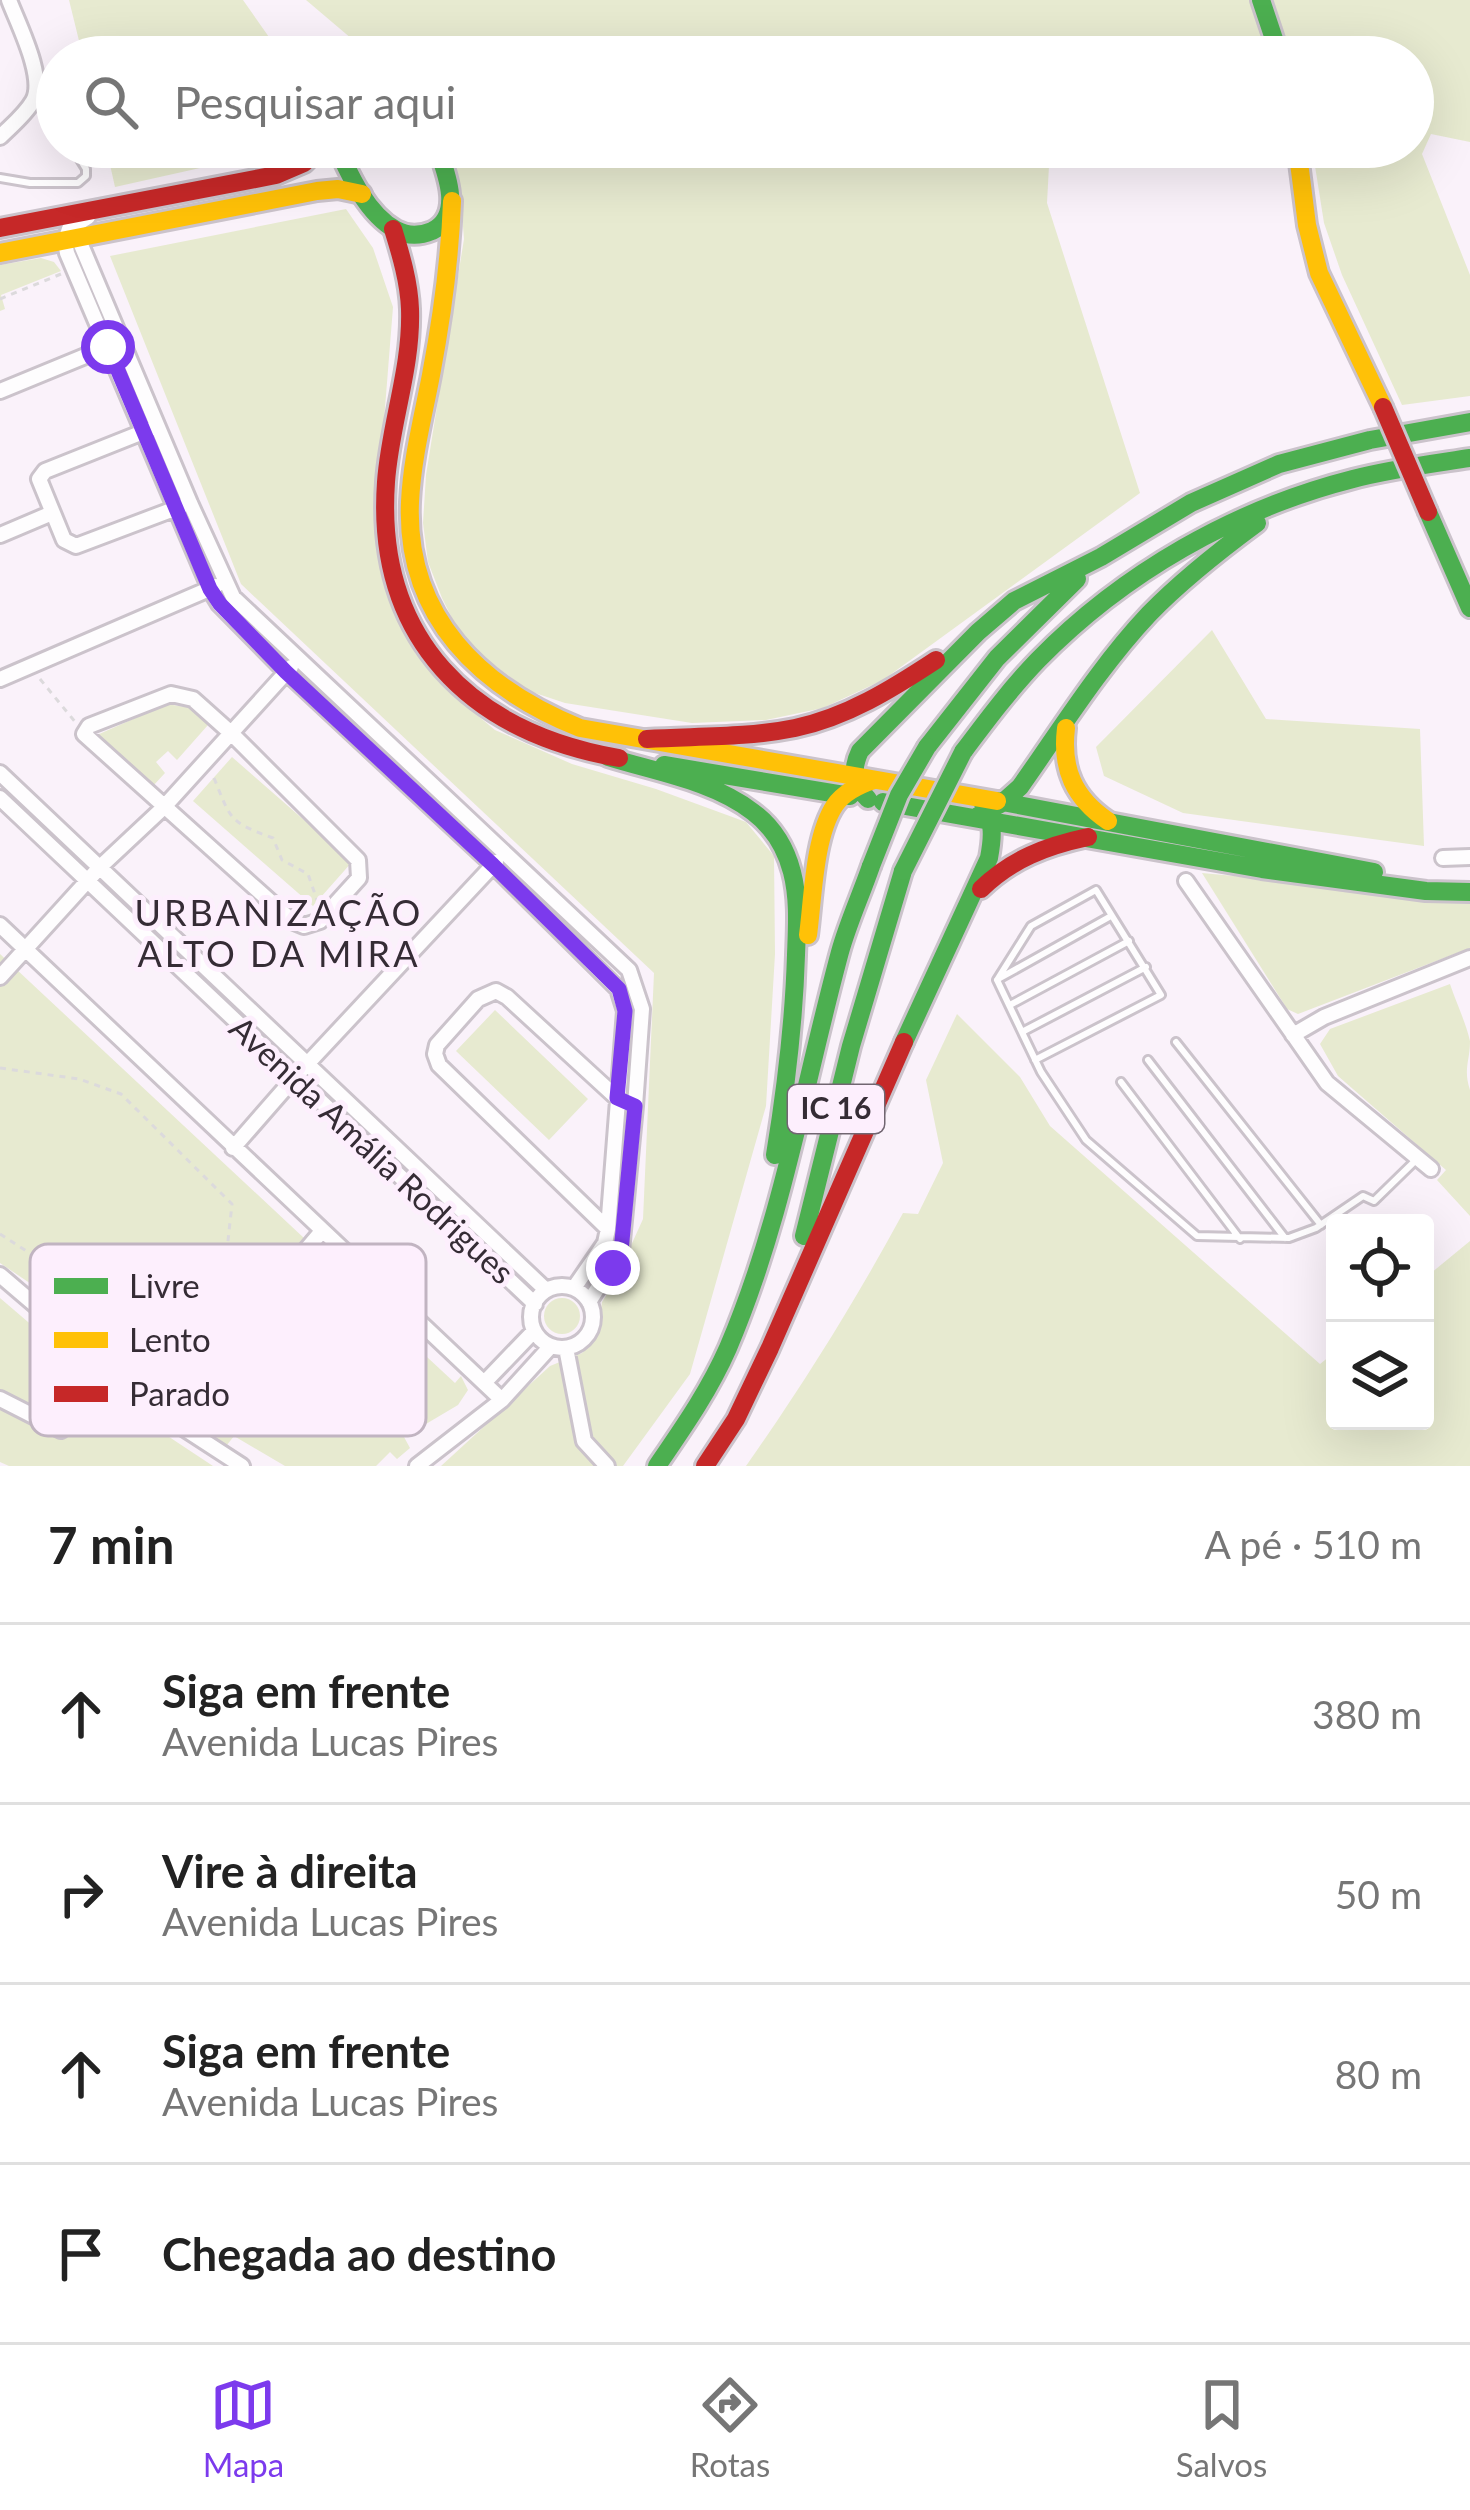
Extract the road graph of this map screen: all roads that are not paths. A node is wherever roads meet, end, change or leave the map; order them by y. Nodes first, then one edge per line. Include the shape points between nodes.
1 (9, 0) edge
2 (1261, 0) edge
3 (1273, 36) edge
4 (36, 78) edge
5 (36, 93) edge
6 (0, 137) edge
7 (85, 168) edge
8 (292, 168) edge
9 (348, 168) edge
10 (445, 168) edge
11 (1300, 168) edge
12 (0, 178) edge
13 (362, 194) junction
14 (452, 201) junction
15 (121, 205) junction
16 (37, 221) junction
17 (0, 228) edge
18 (394, 230) junction
19 (71, 236) junction
20 (0, 253) edge
21 (115, 344) junction
22 (0, 391) edge
23 (1470, 422) edge
24 (151, 429) junction
25 (1470, 458) edge
26 (1293, 497) junction
27 (183, 506) junction
28 (52, 513) junction
29 (0, 535) edge
30 (1101, 556) junction
31 (217, 586) junction
32 (1470, 608) edge
33 (978, 632) junction
34 (0, 658) edge
35 (300, 660) junction
36 (286, 672) junction
37 (4, 678) edge
38 (1069, 719) junction
39 (231, 733) junction
40 (647, 740) junction
41 (608, 757) junction
42 (0, 773) edge
43 (859, 788) junction
44 (0, 798) edge
45 (164, 808) junction
46 (988, 810) junction
47 (1108, 821) junction
48 (1088, 837) junction
49 (1470, 857) edge
50 (1443, 858) dead end
51 (498, 859) junction
52 (100, 867) junction
53 (87, 881) junction
54 (1186, 881) dead end
55 (1470, 881) edge
56 (1470, 892) edge
57 (962, 915) junction
58 (1111, 916) junction
59 (0, 925) edge
60 (1129, 941) junction
61 (26, 949) junction
62 (1470, 958) edge
63 (1146, 967) junction
64 (0, 977) edge
65 (997, 980) junction
66 (795, 1002) junction
67 (1009, 1005) junction
68 (1022, 1032) junction
69 (1293, 1035) junction
70 (1176, 1042) dead end
71 (1035, 1060) junction
72 (1148, 1060) dead end
73 (308, 1064) junction
74 (295, 1077) junction
75 (1121, 1082) dead end
76 (617, 1098) junction
77 (635, 1106) junction
78 (233, 1148) junction
79 (1425, 1164) joint
80 (1321, 1225) junction
81 (608, 1229) junction
82 (322, 1231) junction
83 (1285, 1238) junction
84 (1240, 1239) junction
85 (311, 1244) edge
86 (336, 1244) edge
87 (0, 1275) edge
88 (755, 1275) junction
89 (574, 1288) junction
90 (546, 1290) junction
91 (30, 1301) edge
92 (589, 1302) junction
93 (535, 1304) junction
94 (426, 1329) edge
95 (535, 1331) junction
96 (558, 1347) junction
97 (770, 1348) junction
98 (484, 1383) junction
99 (0, 1399) edge
100 (502, 1400) junction
101 (30, 1414) edge
102 (195, 1436) edge
103 (242, 1466) edge
104 (417, 1466) edge
105 (606, 1466) edge
106 (657, 1466) edge
107 (705, 1466) edge

1 - 4 street
2 - 3 main road
5 - 6 street
7 - 12 lane via 78,182
8 - 15 main road
9 - 13 main road
10 - 14 main road
11 - 32 main road, bridge via 1319,273
13 - 18 main road
13 - 19 main road via 317,191
14 - 18 main road via 432,232
14 - 40 main road via 410,508 412,548 431,611 466,659 518,700 580,728
15 - 16 main road
15 - 19 street via 80,219
16 - 17 main road
16 - 19 street
18 - 41 main road via 411,317 384,500 391,579 422,644 477,702 568,747
19 - 20 main road
19 - 21 street
19 - 21 street via 73,266
21 - 22 street
21 - 24 street
23 - 30 main road, IC 16 via 1280,464
24 - 27 street
24 - 28 street via 45,471 39,478
25 - 26 main road, IC 16
26 - 38 main road via 1169,595
26 - 97 main road, IC 16, bridge via 1205,535 1115,590 1040,656 963,752 903,871
27 - 28 street via 76,546 64,540
27 - 31 street
28 - 29 street
30 - 33 main road via 1014,601
30 - 88 main road, IC 16, bridge via 962,696 899,795 842,947
31 - 35 street
31 - 36 street via 220,604
31 - 37 street
33 - 40 main road via 898,686 819,722
33 - 43 main road via 860,751
34 - 37 street
35 - 36 street
35 - 51 street
36 - 39 street
36 - 51 street
38 - 46 main road via 1020,787
38 - 47 main road via 1066,772 1078,796
39 - 45 street
39 - 45 street via 193,699 171,694 89,726 85,734
39 - 45 street via 358,860 359,878 329,912 304,926 292,921
40 - 43 main road
41 - 43 main road
41 - 66 main road via 719,794 773,832 796,893
42 - 52 street, Avenida Amália Rodrigues
43 - 46 main road
43 - 66 main road via 826,823
44 - 53 street, Avenida Amália Rodrigues
45 - 52 street
46 - 47 main road
46 - 48 main road
46 - 57 main road via 992,850
47 - 55 main road via 1410,878
48 - 56 main road via 1262,869
48 - 57 main road via 1020,857
49 - 50 street
51 - 73 street
51 - 76 street via 619,989 625,1011
51 - 77 street via 629,970 641,1009
52 - 53 street
52 - 73 street, Avenida Amália Rodrigues
53 - 61 street
53 - 74 street, Avenida Amália Rodrigues
54 - 69 street
57 - 97 main road
58 - 60 lane
58 - 65 lane
58 - 65 lane via 1096,890 1031,926
59 - 61 street
60 - 63 lane
60 - 67 lane
61 - 64 street
61 - 78 street
62 - 69 street
63 - 68 lane
63 - 71 lane via 1161,994
65 - 67 lane
66 - 88 main road
67 - 68 lane
68 - 71 lane
69 - 79 street via 1327,1083
70 - 80 lane
71 - 84 lane via 1102,1154 1197,1236
72 - 83 lane
73 - 74 street
73 - 90 street, Avenida Amália Rodrigues
74 - 78 street
74 - 93 street, Avenida Amália Rodrigues
75 - 84 lane
76 - 77 street
76 - 81 street
76 - 81 street via 496,992 478,999 436,1045 439,1065
77 - 92 street via 621,1251
78 - 82 street
79 - 80 lane via 1374,1201 1364,1196
80 - 83 lane
81 - 89 street
82 - 85 street
82 - 86 street
83 - 84 lane
87 - 91 street
88 - 106 main road, IC 16 via 710,1385
89 - 90 street
89 - 92 street
90 - 93 street
92 - 96 street via 590,1331
93 - 95 street
94 - 98 street
95 - 96 street
95 - 98 street
96 - 100 street
96 - 105 street via 584,1441
97 - 107 main road, IC 16
98 - 100 street
99 - 101 street
100 - 104 street
102 - 103 street

